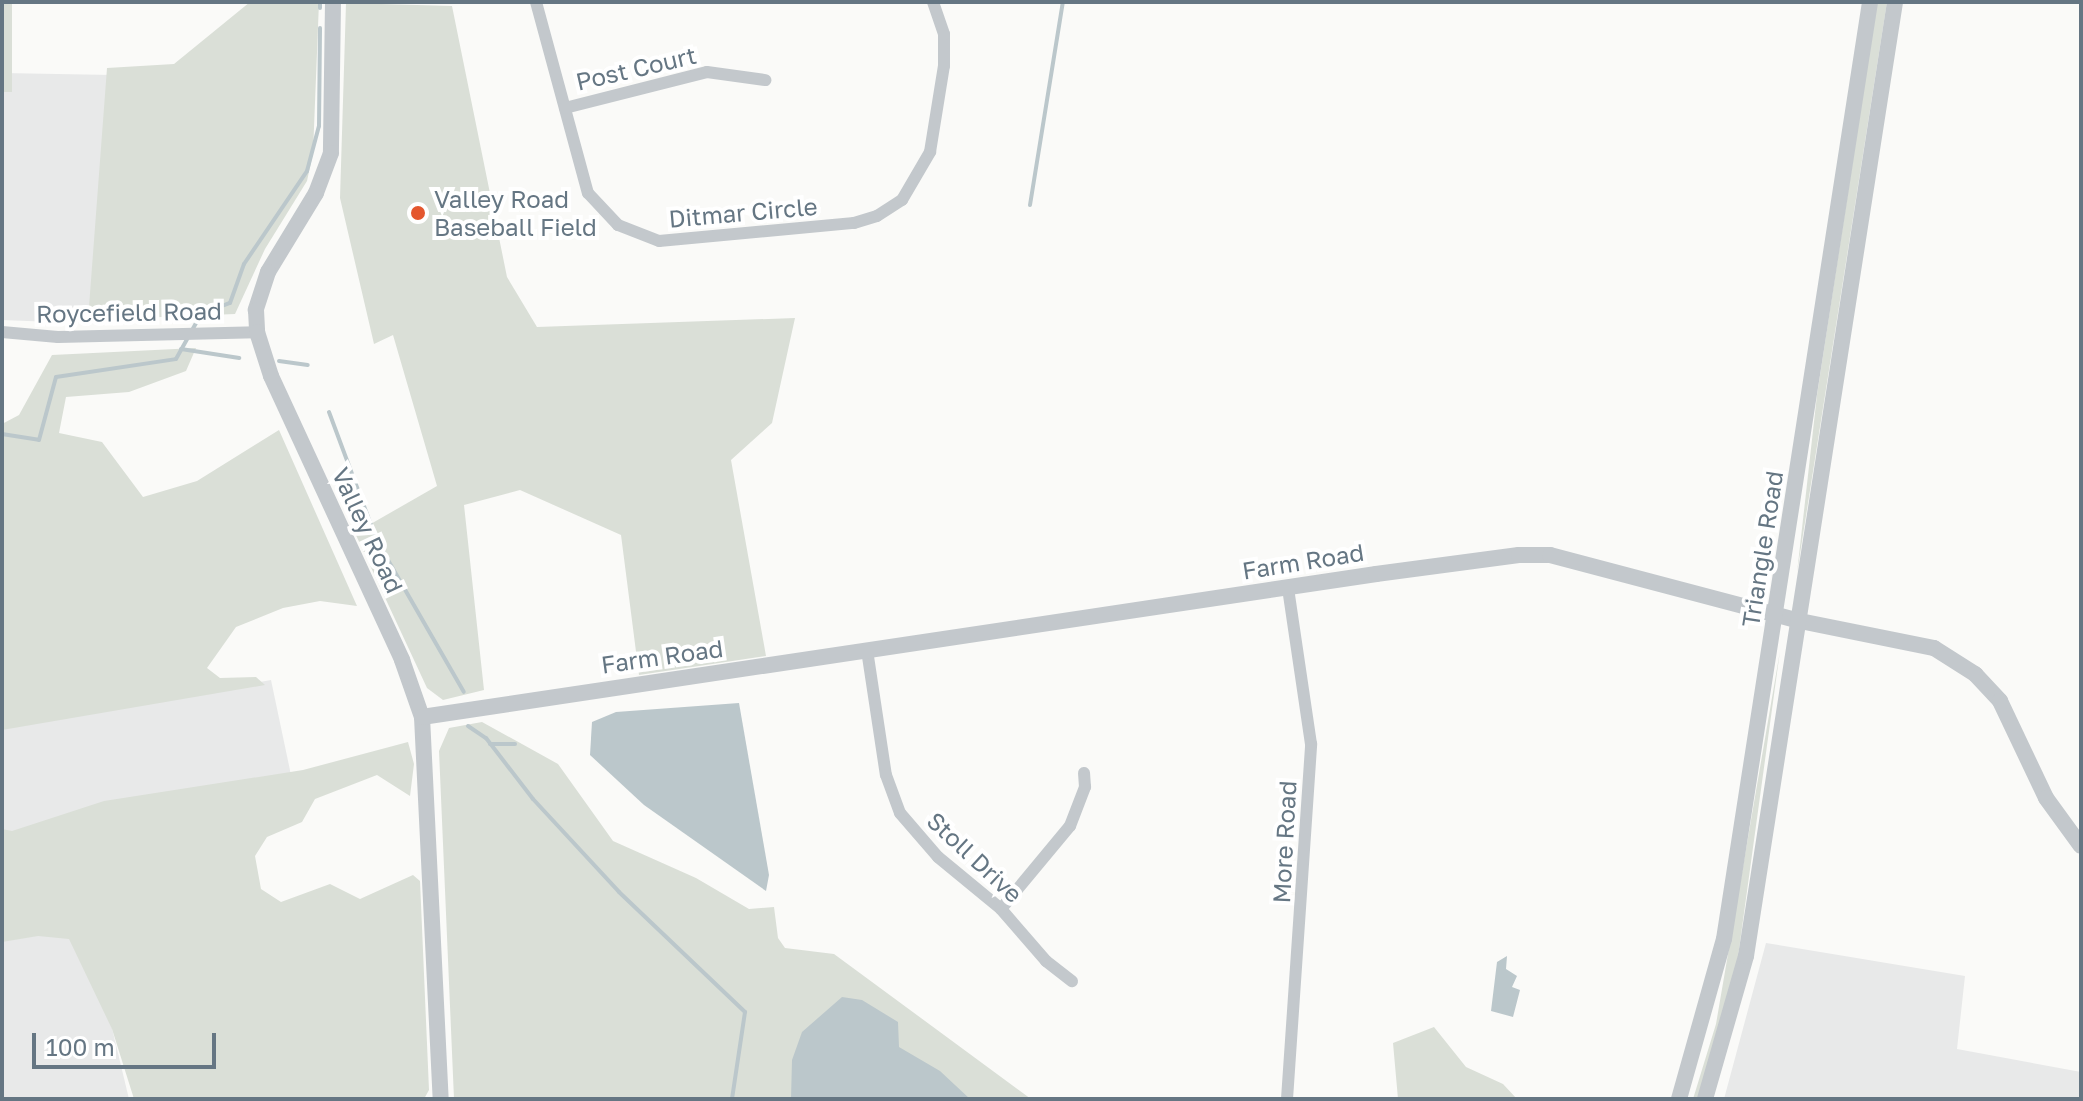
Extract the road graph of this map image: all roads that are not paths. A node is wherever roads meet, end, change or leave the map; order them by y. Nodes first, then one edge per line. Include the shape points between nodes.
1 (333, 2) edge
2 (536, 2) edge
3 (933, 2) edge
4 (1870, 2) edge
5 (1895, 2) edge
6 (765, 80) dead end
7 (565, 108) junction
8 (2, 332) edge
9 (257, 332) junction
10 (1288, 588) junction
11 (1776, 614) junction
12 (1800, 621) junction
13 (867, 650) junction
14 (422, 717) junction
15 (1084, 773) dead end
16 (2081, 846) edge
17 (1001, 909) junction
18 (1072, 981) dead end
19 (441, 1099) edge
20 (1287, 1099) edge
21 (1679, 1099) edge
22 (1705, 1099) edge

1 - 9 street, Valley Road via 331,153 316,193 268,272 256,310
2 - 7 street, Ditmar Circle
3 - 7 street, Ditmar Circle via 944,45 930,152 902,200 866,220 690,241 638,236 599,208 588,193
4 - 11 street, Triangle Road
5 - 12 street, Triangle Road
6 - 7 street, Post Court via 707,72
8 - 9 street, Roycefield Road via 58,337
9 - 14 street, Valley Road via 271,376 402,660
10 - 11 street, Farm Road via 1550,555
10 - 13 street, Farm Road
10 - 20 street, More Road via 1311,744
11 - 12 street, Farm Road
11 - 21 street, Triangle Road via 1716,980
12 - 16 street, Farm Road via 1920,643 1975,674 2015,724 2046,798
12 - 22 street, Triangle Road via 1746,956
13 - 14 street, Farm Road
13 - 17 street, Stoll Drive via 886,775 900,813 938,857
14 - 19 street, Valley Road
15 - 17 street via 1082,799 1070,826
17 - 18 street, Stoll Drive via 1046,961

